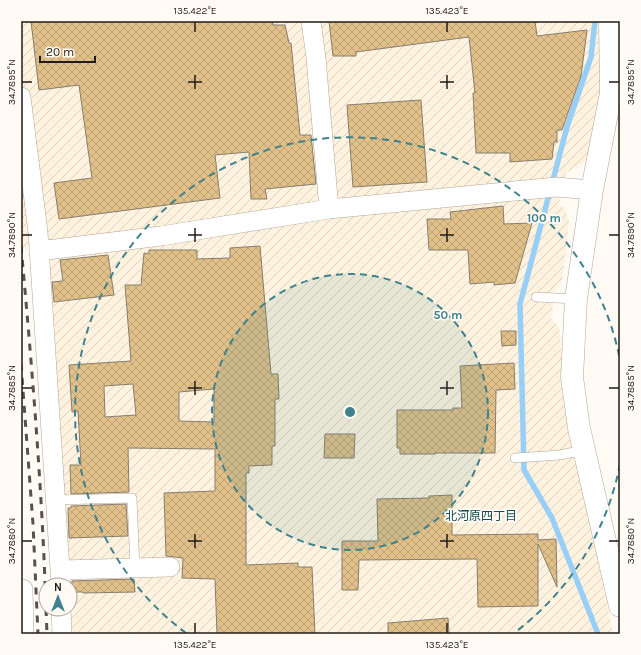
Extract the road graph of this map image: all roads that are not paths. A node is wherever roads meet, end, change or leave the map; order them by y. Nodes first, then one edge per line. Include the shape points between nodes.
1 (311, 21) edge
2 (610, 21) edge
3 (21, 97) edge
4 (592, 190) junction
5 (329, 209) junction
6 (39, 251) junction
7 (536, 297) dead end
8 (576, 299) junction
9 (584, 450) junction
10 (515, 458) dead end
11 (55, 500) junction
12 (170, 567) dead end
13 (135, 569) junction
14 (61, 577) edge
15 (23, 589) dead end
16 (620, 606) edge
17 (61, 617) edge
18 (24, 634) edge
19 (62, 634) edge

1 - 5 street
2 - 4 street via 611,93
3 - 6 street
4 - 5 street via 556,187
4 - 8 street
5 - 6 street via 161,236
6 - 11 street
7 - 8 lane
8 - 9 street via 572,377
9 - 10 lane via 560,455
9 - 16 street
11 - 13 lane via 132,498
11 - 14 street
12 - 13 street
13 - 14 street
15 - 18 street
17 - 19 street

